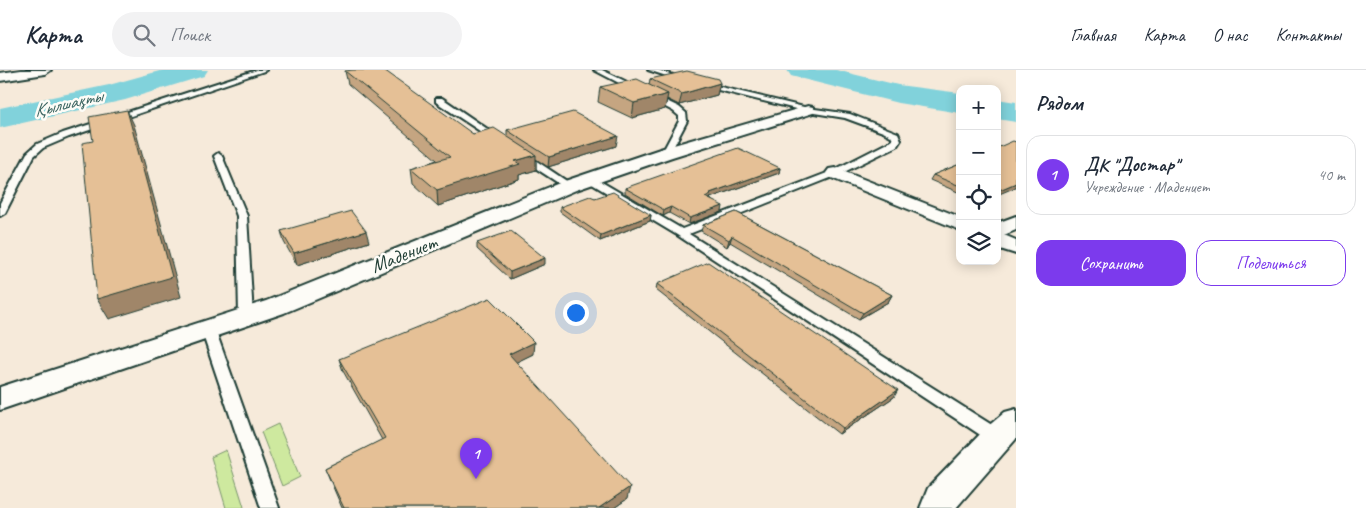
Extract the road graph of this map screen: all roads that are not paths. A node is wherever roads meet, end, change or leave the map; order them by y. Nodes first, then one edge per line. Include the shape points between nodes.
1 (45, 70) edge
2 (264, 70) edge
3 (597, 70) edge
4 (651, 70) edge
5 (0, 77) edge
6 (439, 100) dead end
7 (808, 110) junction
8 (504, 143) edge
9 (512, 149) edge
10 (666, 153) junction
11 (218, 156) dead end
12 (835, 172) junction
13 (590, 179) junction
14 (569, 186) junction
15 (0, 213) edge
16 (956, 222) edge
17 (1016, 222) edge
18 (1001, 229) edge
19 (681, 233) junction
20 (1001, 242) edge
21 (1016, 248) edge
22 (246, 316) junction
23 (208, 329) junction
24 (0, 399) edge
25 (1007, 429) edge
26 (270, 508) edge
27 (938, 508) edge

1 - 5 street
2 - 15 lane via 47,142 30,155
3 - 10 lane via 681,112 683,121
4 - 7 lane
6 - 8 lane
7 - 10 street, Мадениет
7 - 12 lane via 835,112 886,130 898,140
9 - 14 lane
10 - 13 street, Мадениет
11 - 22 lane via 242,216
12 - 16 street
12 - 19 lane
13 - 14 street, Мадениет
13 - 19 lane
14 - 22 street, Мадениет
17 - 18 street
19 - 25 lane
20 - 21 street
22 - 23 street, Мадениет
23 - 24 street, Мадениет
23 - 26 lane
25 - 27 street via 940,499

